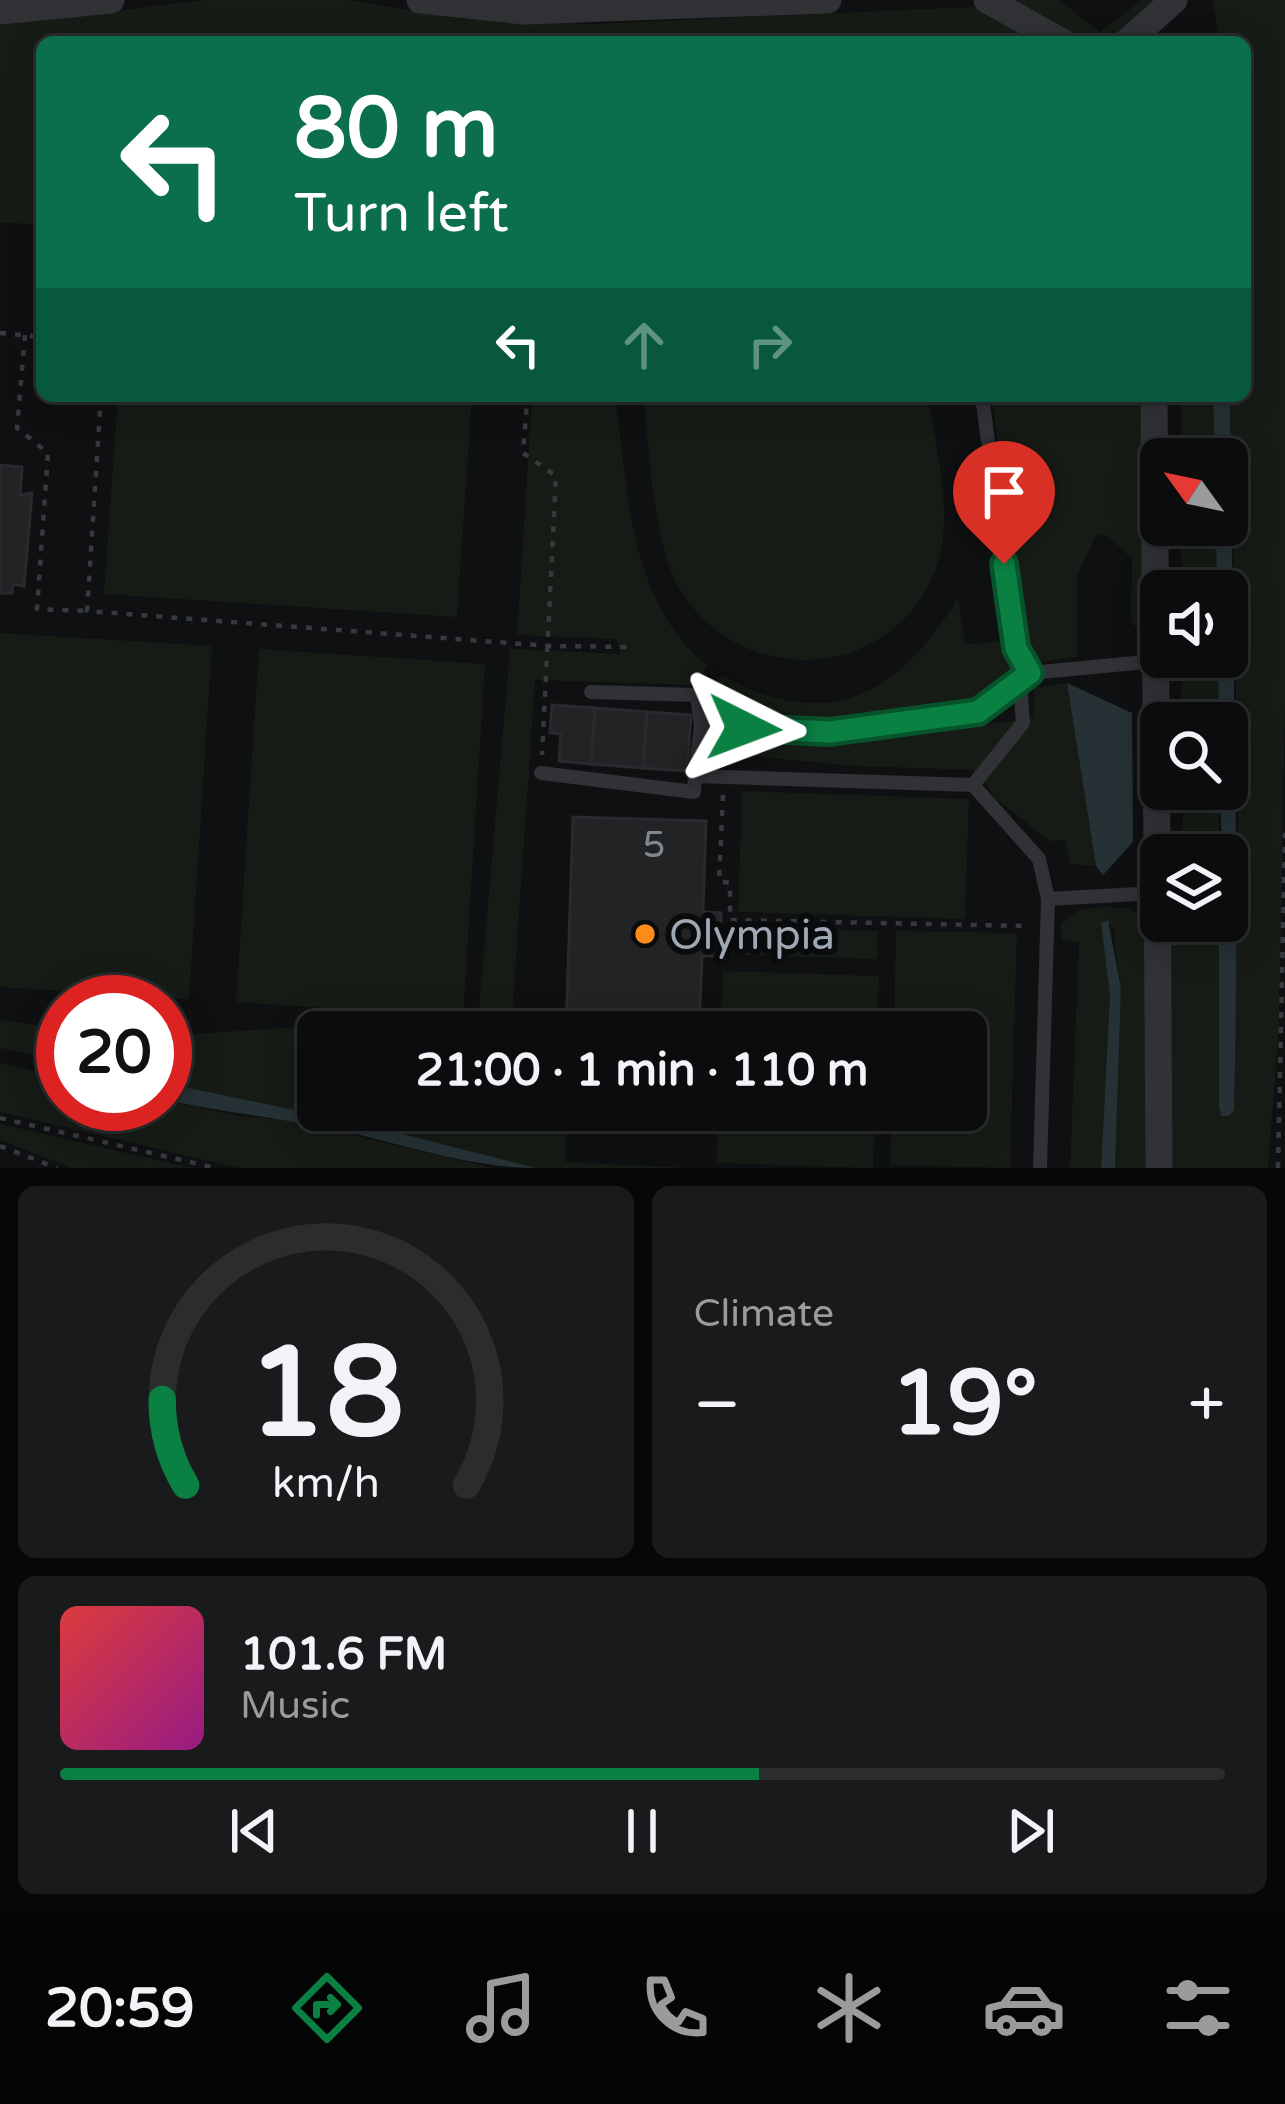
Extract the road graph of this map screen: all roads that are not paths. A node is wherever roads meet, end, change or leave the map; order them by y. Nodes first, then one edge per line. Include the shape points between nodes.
1 (111, 0) edge
2 (420, 0) edge
3 (828, 0) edge
4 (987, 0) edge
5 (1174, 0) edge
6 (733, 2) edge
7 (0, 11) edge
8 (1051, 36) edge
9 (1134, 36) edge
10 (983, 402) edge
11 (1154, 402) edge
12 (1155, 570) edge
13 (1140, 663) edge
14 (1025, 677) junction
15 (1156, 678) edge
16 (591, 692) dead end
17 (700, 726) junction
18 (541, 772) road end
19 (695, 784) junction
20 (973, 785) junction
21 (1156, 834) edge
22 (1140, 893) edge
23 (1048, 899) junction
24 (1157, 942) edge
25 (1040, 1168) edge
26 (1159, 1168) edge

1 - 7 street
2 - 6 street via 524,11
3 - 6 street
4 - 8 street
5 - 9 street
10 - 14 lane
11 - 12 street
13 - 14 lane
14 - 17 lane via 978,712 830,732
14 - 20 lane via 1023,723
15 - 21 street
16 - 17 lane via 698,695
17 - 19 lane
18 - 19 lane
19 - 20 lane
20 - 23 lane via 1039,859
22 - 23 lane
23 - 25 lane
24 - 26 street

